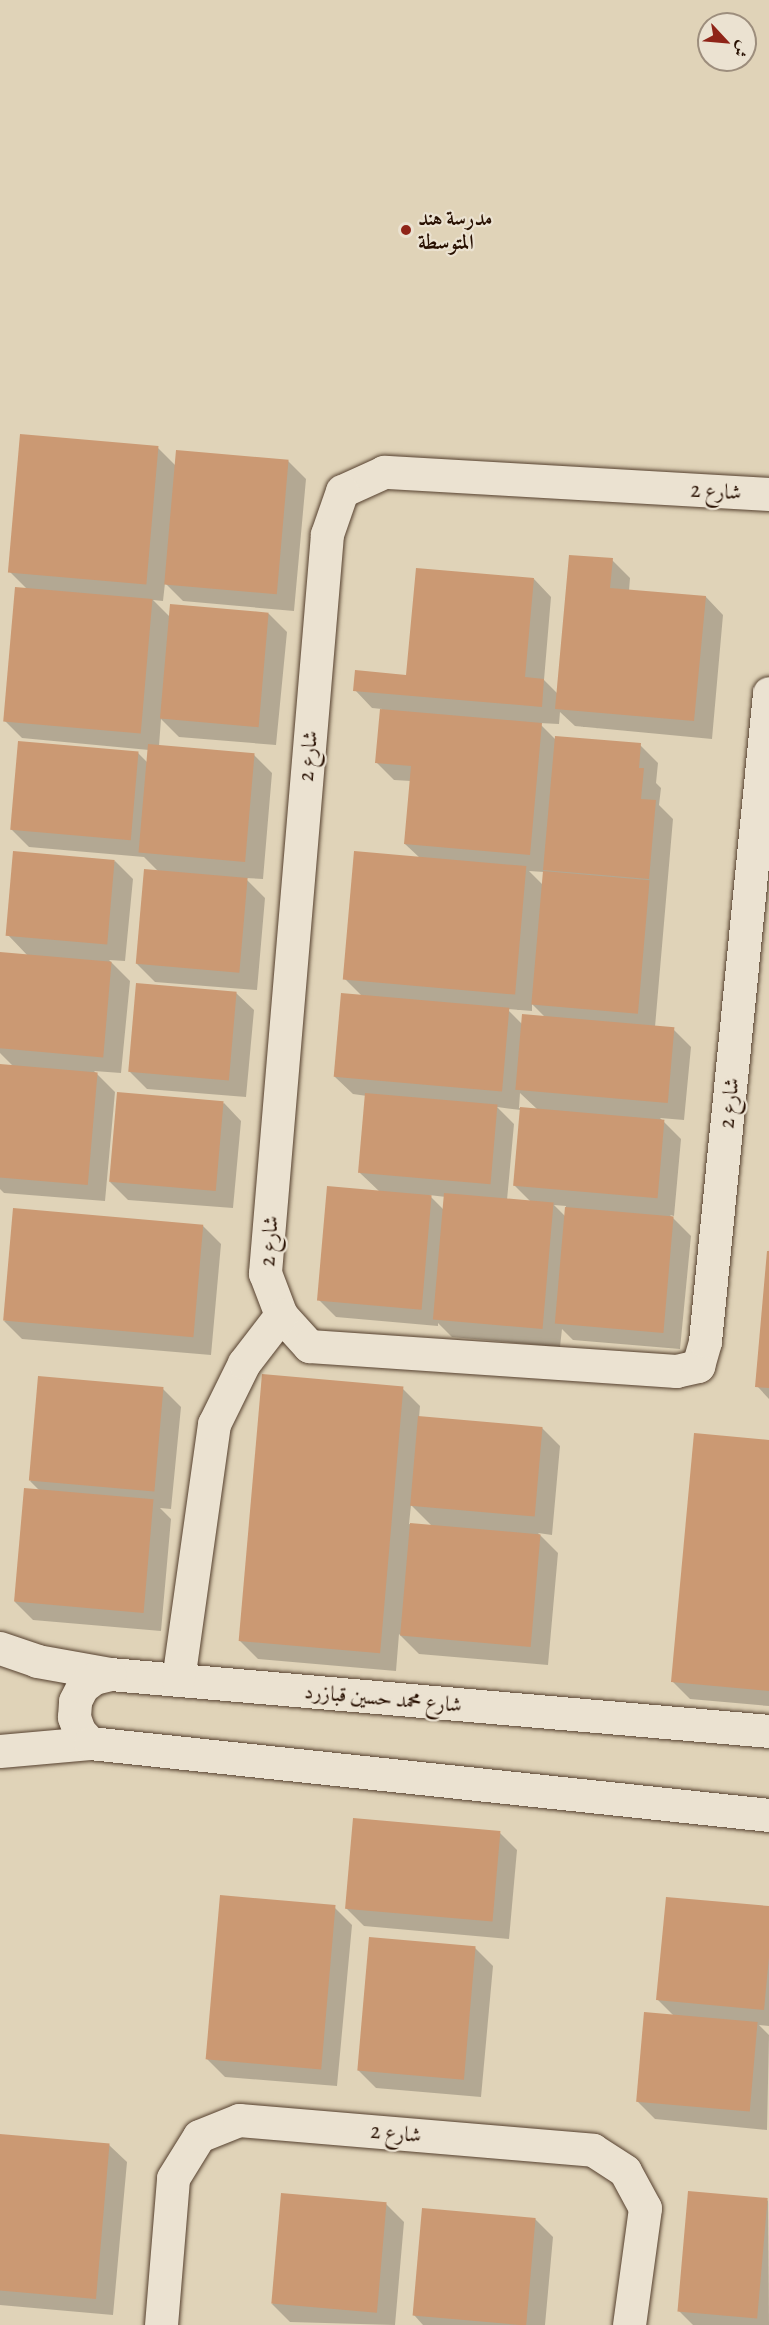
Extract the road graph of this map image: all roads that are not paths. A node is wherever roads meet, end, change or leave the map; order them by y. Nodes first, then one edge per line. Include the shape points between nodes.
1 (769, 494) edge
2 (769, 693) edge
3 (281, 1315) junction
4 (0, 1648) edge
5 (110, 1674) junction
6 (178, 1680) junction
7 (769, 1731) edge
8 (90, 1743) junction
9 (0, 1751) edge
10 (769, 1815) edge
11 (161, 2325) edge
12 (628, 2325) edge

1 - 3 street, شارع 2 via 384,472 342,491 327,534 265,1273
2 - 3 street, شارع 2 via 705,1341 698,1366 676,1371 309,1346
3 - 6 street via 244,1363 214,1424
4 - 5 street, شارع محمد حسين قبازرد via 37,1661
5 - 6 street, شارع محمد حسين قبازرد
5 - 8 street via 94,1678 82,1687 75,1701 74,1717
6 - 7 street, شارع محمد حسين قبازرد
8 - 9 street
8 - 10 street
11 - 12 street, شارع 2 via 173,2178 199,2136 239,2120 593,2150 625,2171 645,2208

